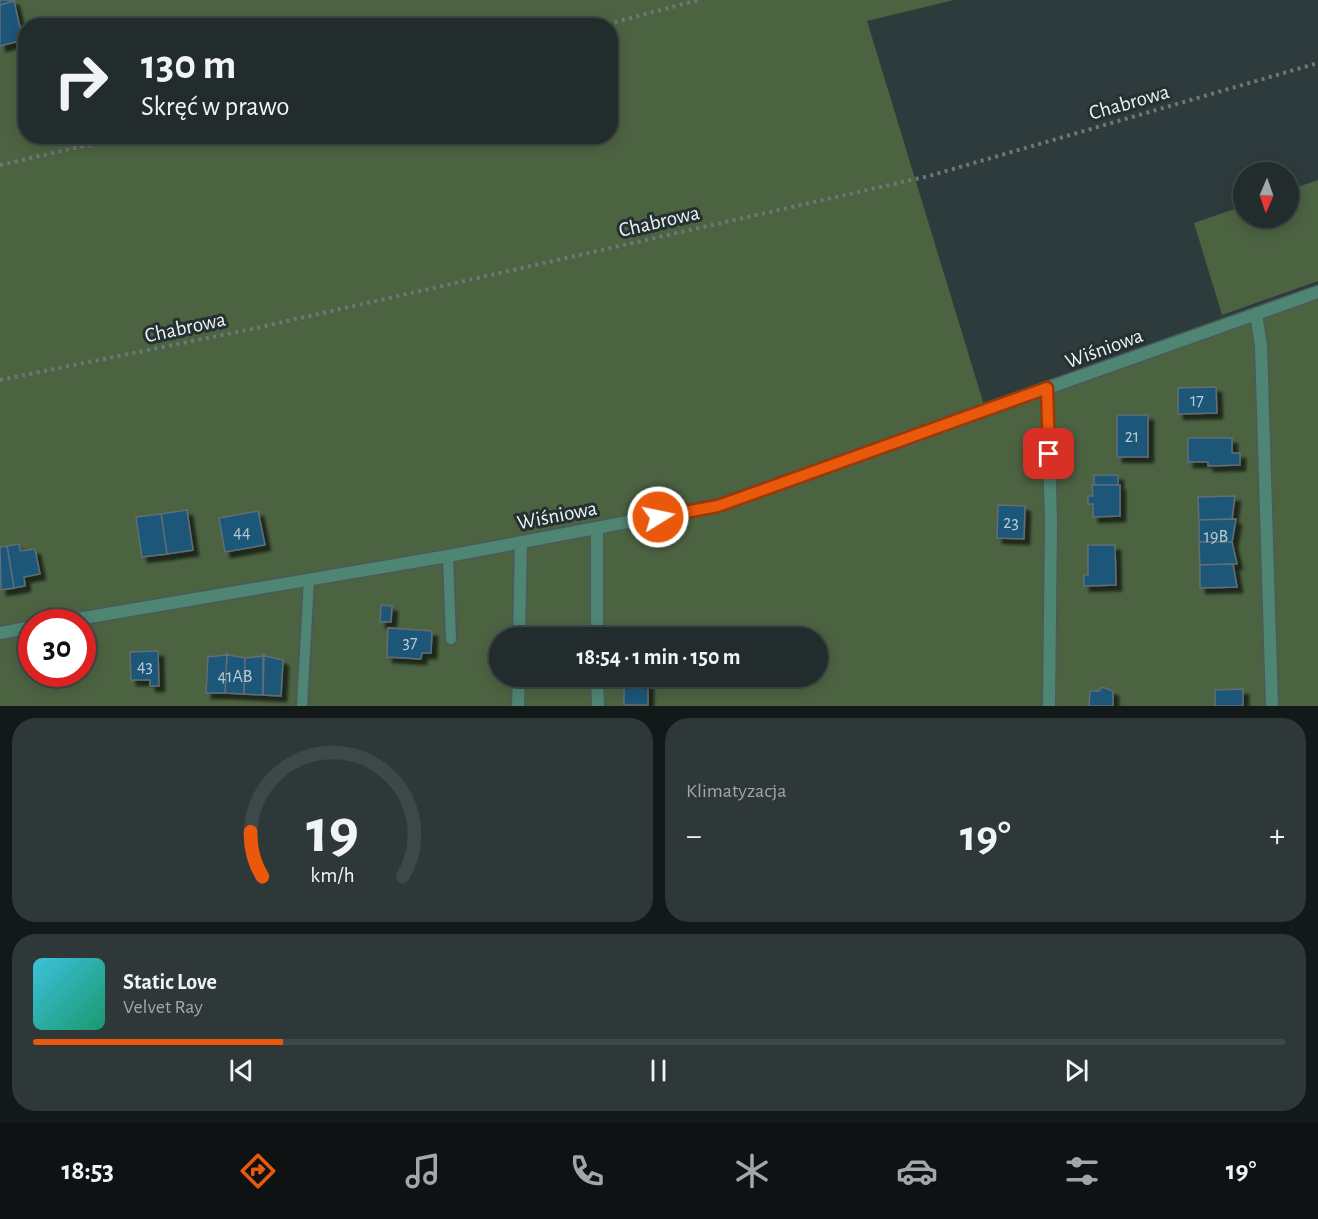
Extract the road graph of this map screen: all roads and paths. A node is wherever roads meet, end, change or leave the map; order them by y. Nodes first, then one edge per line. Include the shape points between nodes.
1 (699, 0) edge
2 (618, 21) edge
3 (1318, 63) edge
4 (93, 144) edge
5 (0, 165) edge
6 (1318, 292) edge
7 (1256, 314) junction
8 (0, 380) edge
9 (1047, 388) junction
10 (597, 528) junction
11 (521, 542) junction
12 (448, 556) junction
13 (309, 580) junction
14 (96, 616) edge
15 (519, 627) edge
16 (597, 627) edge
17 (18, 630) edge
18 (0, 633) edge
19 (452, 639) dead end
20 (519, 687) edge
21 (597, 687) edge
22 (302, 706) edge
23 (518, 706) edge
24 (598, 706) edge
25 (1049, 706) edge
26 (1272, 706) edge

1 - 2 path
3 - 8 path, Chabrowa via 929,176 252,329
4 - 5 path
6 - 7 street, Wiśniowa
7 - 9 street, Wiśniowa
7 - 26 street via 1262,346
9 - 10 street, Wiśniowa via 718,506
9 - 25 street via 1051,520
10 - 11 street, Wiśniowa
10 - 16 street
11 - 12 street, Wiśniowa
11 - 15 street
12 - 13 street, Wiśniowa
12 - 19 lane
13 - 14 street, Wiśniowa
13 - 22 lane
17 - 18 street
20 - 23 street
21 - 24 street

